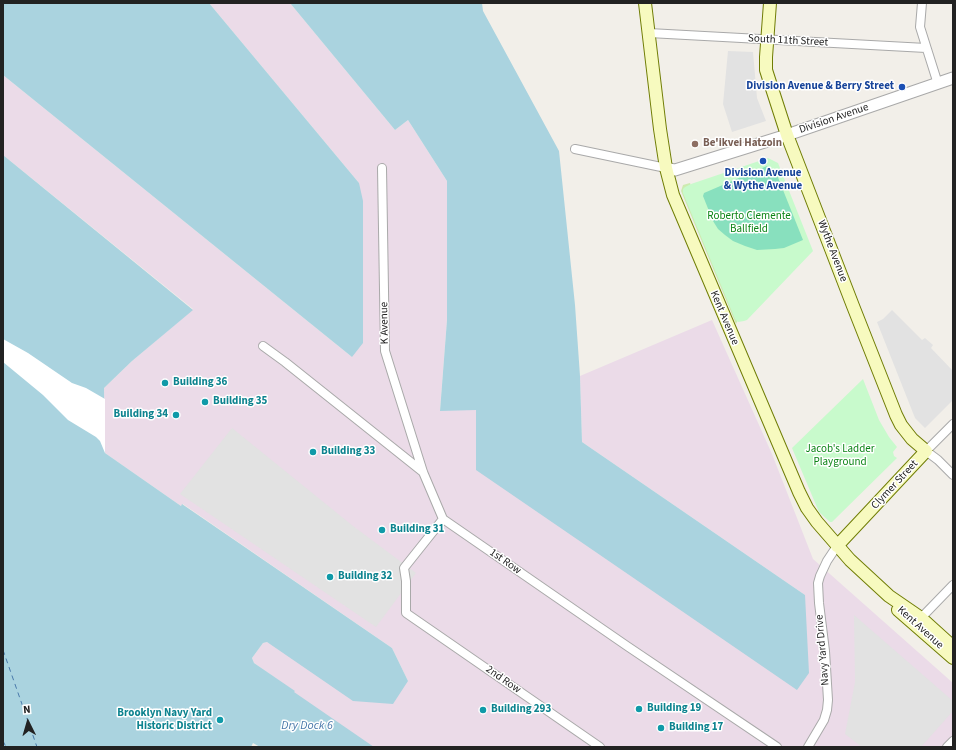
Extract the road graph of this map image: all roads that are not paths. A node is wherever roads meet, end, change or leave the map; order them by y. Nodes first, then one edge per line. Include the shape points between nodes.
1 (646, 3) edge
2 (770, 3) edge
3 (922, 3) edge
4 (649, 33) junction
5 (767, 40) junction
6 (926, 48) junction
7 (953, 78) edge
8 (938, 84) junction
9 (787, 134) junction
10 (575, 149) dead end
11 (382, 168) dead end
12 (666, 168) junction
13 (263, 346) dead end
14 (953, 424) edge
15 (926, 451) junction
16 (423, 472) junction
17 (953, 475) edge
18 (443, 519) junction
19 (835, 548) junction
20 (953, 585) edge
21 (889, 596) junction
22 (921, 618) junction
23 (953, 647) edge
24 (953, 658) edge
25 (953, 741) edge
26 (600, 747) edge
27 (777, 747) edge
28 (808, 747) edge
29 (947, 747) edge

1 - 4 main road, Kent Avenue
2 - 5 main road, Wythe Avenue
3 - 6 street via 920,28
4 - 5 street, South 11th Street
4 - 12 main road, Kent Avenue
5 - 6 street, South 11th Street
5 - 9 main road, Wythe Avenue via 768,75
6 - 8 street
7 - 8 street, Division Avenue
8 - 9 street, Division Avenue
9 - 12 street, Division Avenue via 675,170
9 - 15 main road, Wythe Avenue via 896,415 912,439
10 - 12 street, Division Avenue
11 - 16 street, K Avenue via 385,351
12 - 19 main road, Kent Avenue via 687,231 799,492
13 - 16 street
14 - 15 street, Clymer Street
15 - 17 street, Wythe Avenue
15 - 19 main road, Clymer Street
16 - 18 street
18 - 26 street, 2nd Row via 404,568 406,613
18 - 27 street, 1st Row
19 - 21 main road, Kent Avenue
19 - 28 street, Navy Yard Drive via 818,583 828,706 824,720
20 - 22 street
21 - 22 main road, Kent Avenue
21 - 24 main road, Kent Avenue via 896,609
22 - 23 main road, Kent Avenue
25 - 29 street

